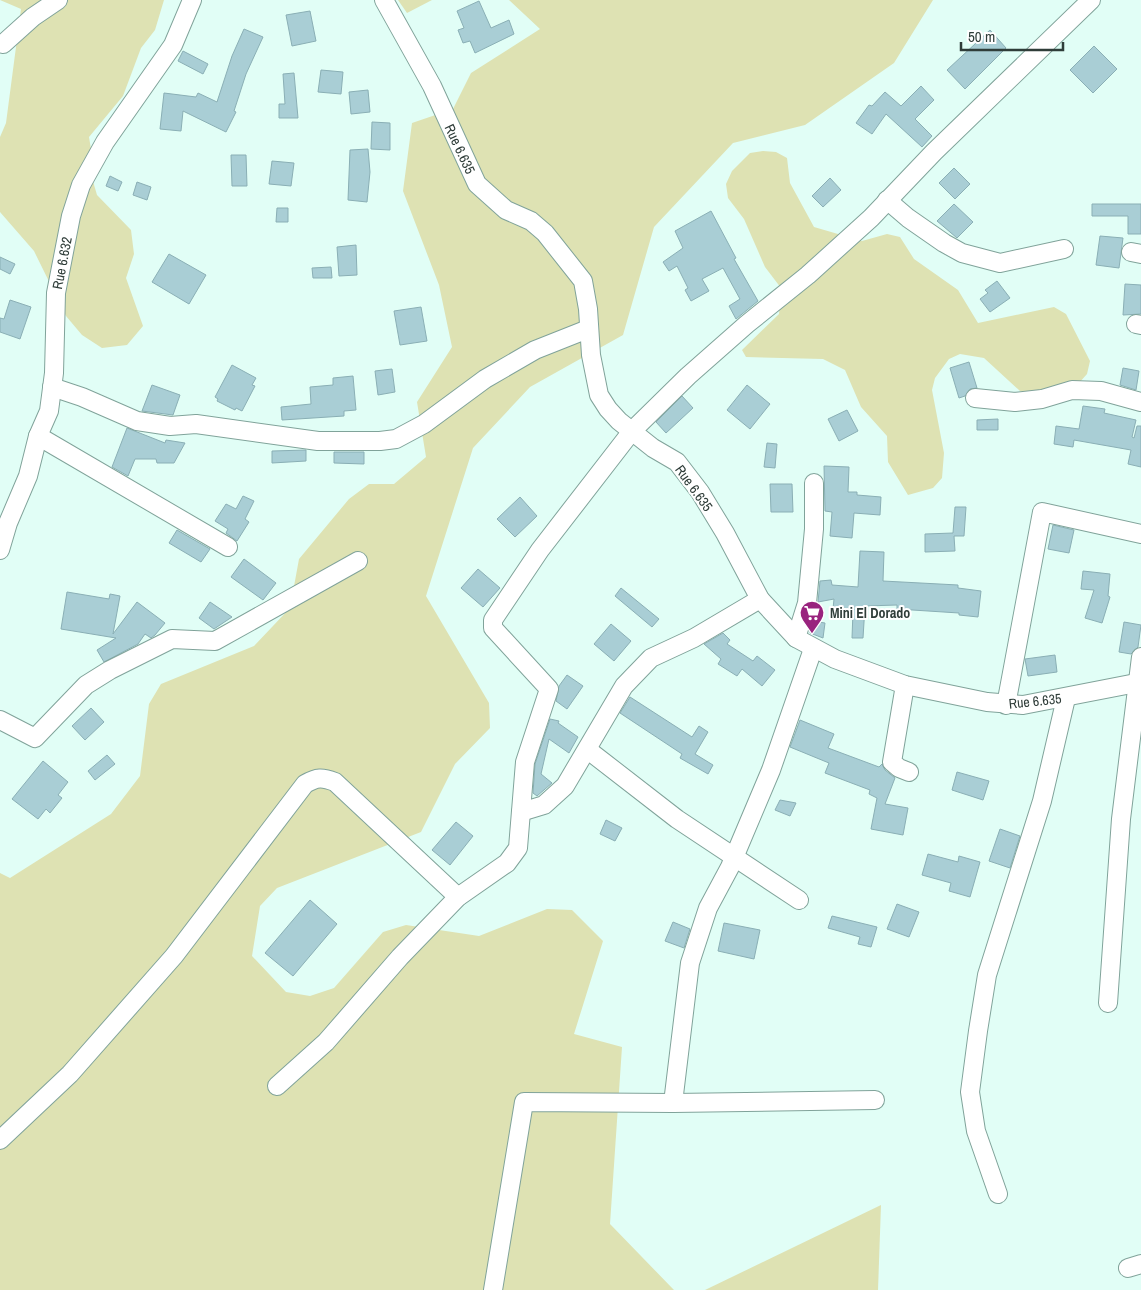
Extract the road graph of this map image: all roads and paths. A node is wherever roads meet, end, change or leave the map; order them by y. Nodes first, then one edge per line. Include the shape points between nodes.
1 (58, 0) edge
2 (192, 0) edge
3 (384, 0) edge
4 (1090, 0) edge
5 (3, 44) dead end
6 (887, 200) junction
7 (1064, 249) dead end
8 (588, 329) junction
9 (52, 387) junction
10 (975, 398) dead end
11 (1141, 402) edge
12 (632, 431) junction
13 (38, 436) junction
14 (814, 483) dead end
15 (1141, 534) edge
16 (228, 547) dead end
17 (0, 550) edge
18 (358, 561) dead end
19 (760, 599) junction
20 (796, 638) junction
21 (813, 649) junction
22 (1141, 657) edge
23 (1139, 683) edge
24 (905, 685) junction
25 (1066, 698) junction
26 (1006, 705) junction
27 (0, 720) edge
28 (588, 750) junction
29 (909, 772) dead end
30 (521, 812) junction
31 (734, 856) junction
32 (458, 897) junction
33 (799, 900) dead end
34 (1108, 1004) dead end
35 (277, 1086) dead end
36 (875, 1100) dead end
37 (673, 1103) junction
38 (0, 1140) edge
39 (998, 1194) dead end
40 (493, 1290) edge

1 - 5 street
2 - 9 street, Rue 6.632 via 173,45 105,142 81,185 67,233 56,293
3 - 8 street, Rue 6.635 via 432,86 477,184 506,210 546,232 577,272 585,288
4 - 6 street
6 - 7 street via 962,253 1000,263
6 - 12 street
8 - 9 street via 535,350 485,379 424,424 396,439 380,442 318,441 196,424 170,426 137,421
8 - 12 street, Rue 6.635 via 599,395 613,415
9 - 13 street, Rue 6.632 via 49,411
10 - 11 street via 1015,402 1042,399 1072,390 1101,391
12 - 19 street, Rue 6.635 via 677,462 688,475 725,533
12 - 30 street via 540,550 493,620 493,628 549,689 525,762
13 - 16 street
13 - 17 street, Rue 6.632 via 28,476
14 - 20 street via 814,529 807,603
15 - 26 street via 1042,512
18 - 27 street via 215,641 172,638 110,670 86,685 35,738
19 - 20 street, Rue 6.635
19 - 28 street via 694,638 650,658 624,686
20 - 21 street, Rue 6.635
21 - 24 street, Rue 6.635
21 - 31 street via 771,770
22 - 23 street
23 - 25 street, Rue 6.635
23 - 34 street via 1121,819
24 - 26 street, Rue 6.635
24 - 29 street via 892,762
25 - 26 street, Rue 6.635
25 - 39 street via 1042,802 987,975 978,1031 970,1092 976,1131
28 - 30 street via 565,786 544,806
28 - 31 street via 677,819
30 - 32 street via 518,848 507,863
31 - 33 street
31 - 37 street via 708,908 690,963
32 - 35 street via 326,1042
32 - 38 street via 335,782 314,778 305,784 174,956 70,1074
36 - 37 street
37 - 40 street via 524,1102

